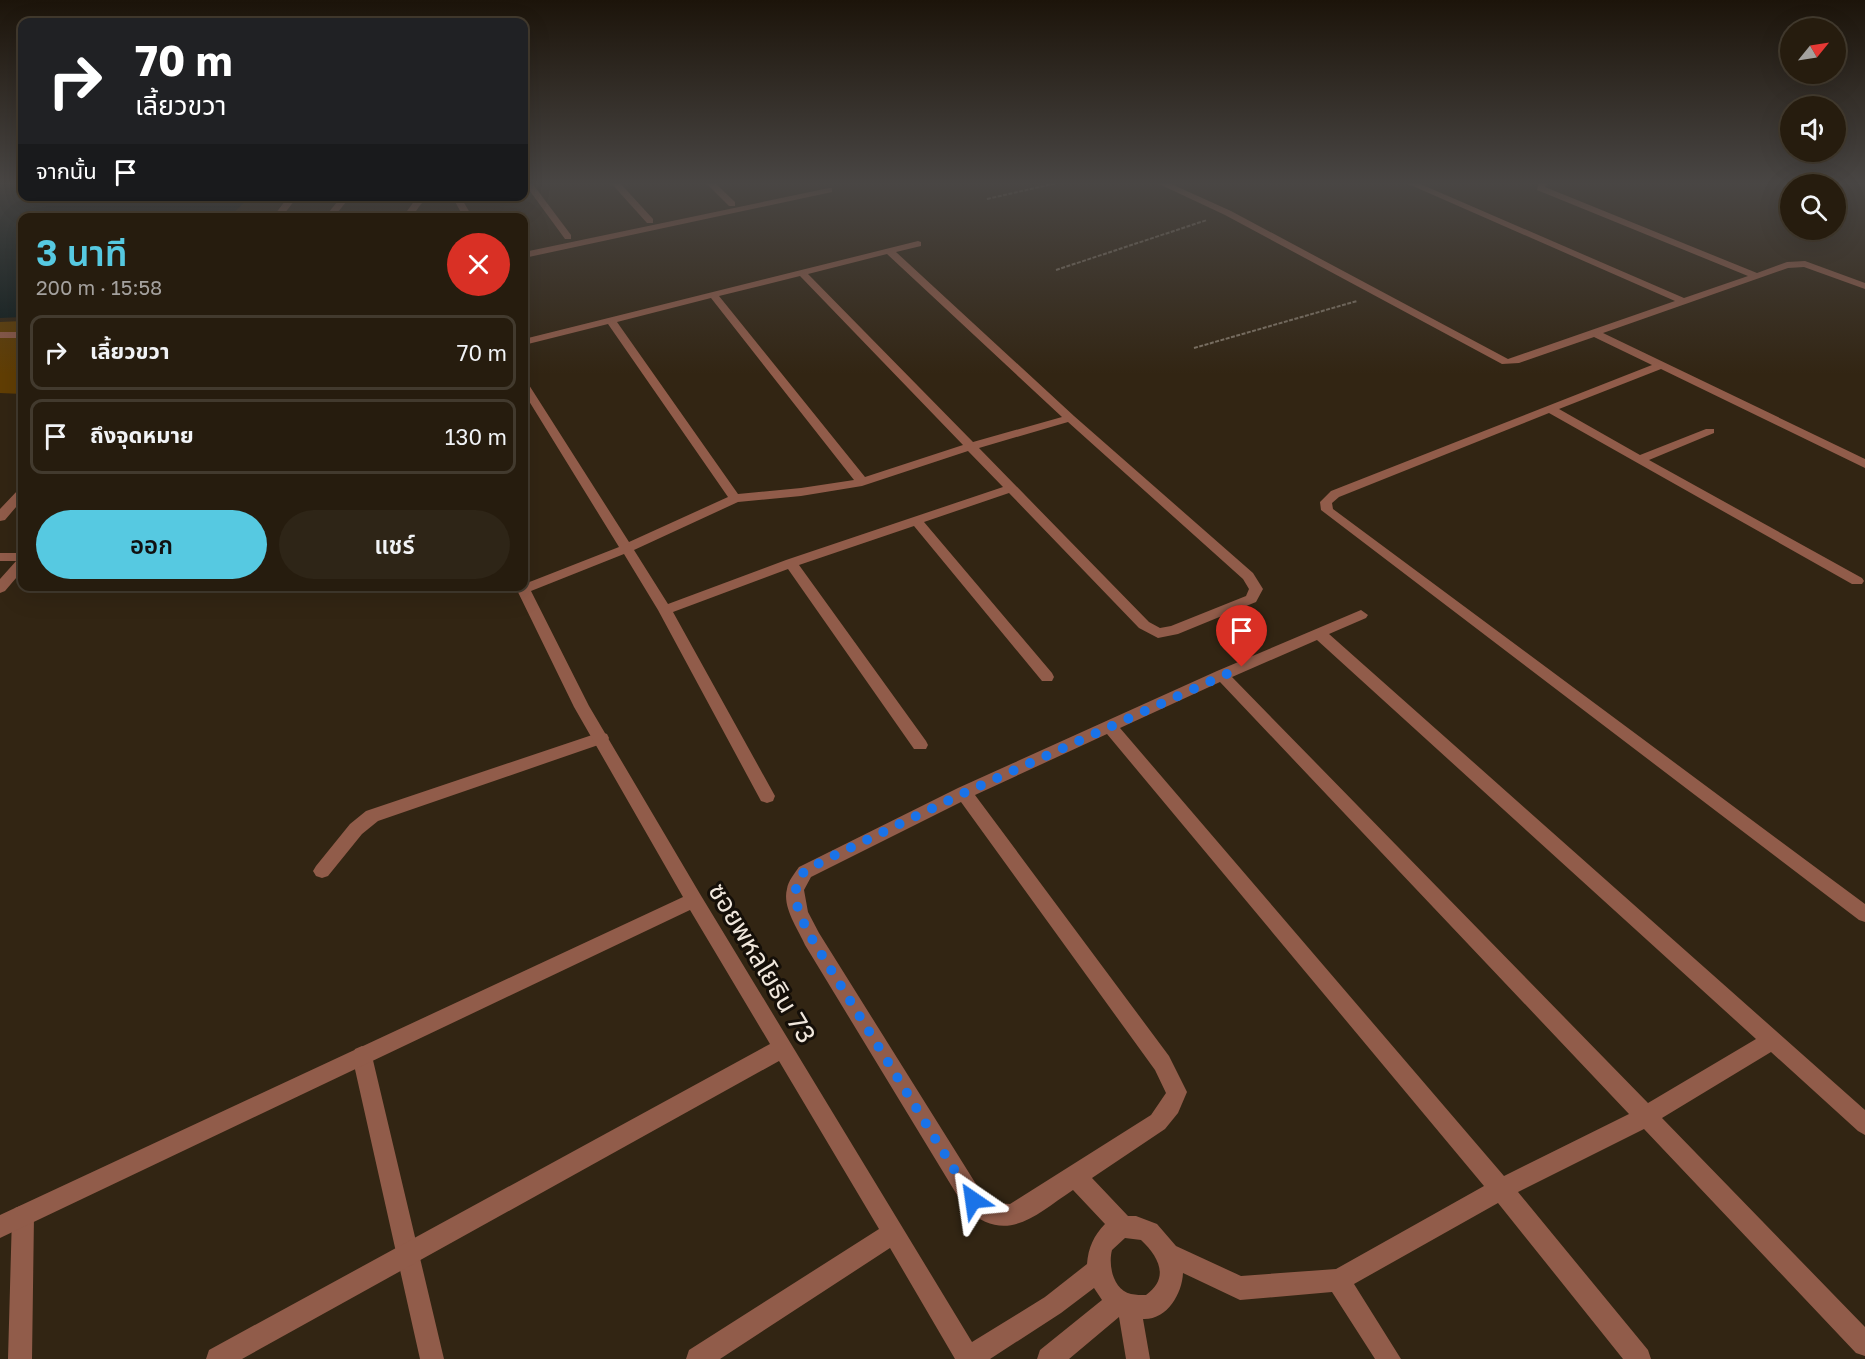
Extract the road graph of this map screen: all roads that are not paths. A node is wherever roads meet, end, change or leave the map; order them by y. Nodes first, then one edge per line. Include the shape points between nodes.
1 (564, 246) edge
2 (910, 246) edge
3 (1289, 246) edge
4 (1556, 246) edge
5 (1684, 246) edge
6 (890, 252) junction
7 (528, 254) edge
8 (803, 274) junction
9 (1757, 276) junction
10 (1865, 286) edge
11 (714, 296) junction
12 (1682, 301) junction
13 (611, 321) junction
14 (1595, 333) junction
15 (18, 334) edge
16 (0, 335) edge
17 (528, 341) edge
18 (1661, 365) junction
19 (528, 391) edge
20 (1550, 409) junction
21 (1071, 418) junction
22 (1710, 430) dead end
23 (972, 446) junction
24 (1640, 459) junction
25 (1865, 464) edge
26 (862, 482) junction
27 (1011, 488) junction
28 (18, 497) edge
29 (735, 498) junction
30 (0, 517) edge
31 (916, 520) junction
32 (625, 549) junction
33 (18, 557) edge
34 (0, 558) edge
35 (791, 563) junction
36 (18, 568) edge
37 (1857, 581) dead end
38 (528, 586) edge
39 (0, 588) edge
40 (524, 591) edge
41 (665, 610) junction
42 (1361, 615) dead end
43 (1320, 634) junction
44 (1222, 675) junction
45 (1047, 677) dead end
46 (1110, 727) junction
47 (601, 738) junction
48 (920, 745) dead end
49 (964, 793) junction
50 (767, 796) dead end
51 (322, 871) dead end
52 (694, 900) junction
53 (1865, 914) edge
54 (1771, 1041) junction
55 (781, 1049) junction
56 (362, 1056) junction
57 (1645, 1117) junction
58 (1865, 1124) edge
59 (1075, 1176) junction
60 (1501, 1189) junction
61 (23, 1216) junction
62 (0, 1227) edge
63 (1123, 1227) junction
64 (893, 1233) junction
65 (408, 1254) junction
66 (1168, 1254) junction
67 (1099, 1270) junction
68 (1338, 1280) junction
69 (1124, 1303) junction
70 (1865, 1344) edge
71 (21, 1359) edge
72 (218, 1359) edge
73 (432, 1359) edge
74 (698, 1359) edge
75 (969, 1359) edge
76 (1048, 1359) edge
77 (1138, 1359) edge
78 (1389, 1359) edge
79 (1639, 1359) edge

1 - 7 street
2 - 6 street
3 - 14 street via 1506,362
4 - 12 street
5 - 9 street
6 - 8 street
6 - 21 street
8 - 11 street
8 - 23 street
9 - 10 street via 1794,263 1805,264
9 - 12 street
11 - 13 street
11 - 26 street
12 - 14 street
13 - 17 street
13 - 29 street
14 - 18 street
15 - 16 street
18 - 20 street
18 - 25 street
19 - 32 street
20 - 24 street
20 - 53 street via 1335,494 1326,502 1327,510
21 - 23 street
21 - 27 street via 1248,576 1256,589 1251,599 1173,631 1158,633 1144,626
22 - 24 street
23 - 26 street
23 - 27 street
24 - 37 street
26 - 29 street
27 - 31 street
28 - 30 street
29 - 32 street
31 - 35 street
31 - 45 street
32 - 38 street
32 - 41 street
33 - 34 street
35 - 41 street
35 - 48 street
36 - 39 street
40 - 47 street, ซอยพหลโยธิน 73
41 - 50 street
42 - 43 street
43 - 44 street
43 - 54 street
44 - 46 street
44 - 57 street
46 - 49 street
46 - 60 street
47 - 51 street via 372,816 356,829
47 - 52 street, ซอยพหลโยธิน 73
49 - 59 street via 1162,1063 1177,1092 1172,1106 1158,1122
49 - 59 street via 805,872 795,890 799,913 973,1200 986,1212 1003,1217 1017,1214
52 - 55 street, ซอยพหลโยธิน 73
52 - 56 street
54 - 57 street
54 - 58 street
55 - 64 street, ซอยพหลโยธิน 73
55 - 65 street
56 - 61 street
56 - 65 street
57 - 60 street
57 - 70 street
59 - 63 street
60 - 68 street
60 - 79 street
61 - 62 street
61 - 71 street
63 - 66 street via 1149,1232
63 - 67 street via 1103,1243
64 - 74 street
64 - 75 street, ซอยพหลโยธิน 73
65 - 72 street
65 - 73 street
66 - 68 street via 1240,1288
66 - 69 street via 1172,1276 1166,1296 1149,1307
67 - 69 street via 1106,1288
67 - 75 street
68 - 78 street
69 - 76 street
69 - 77 street

